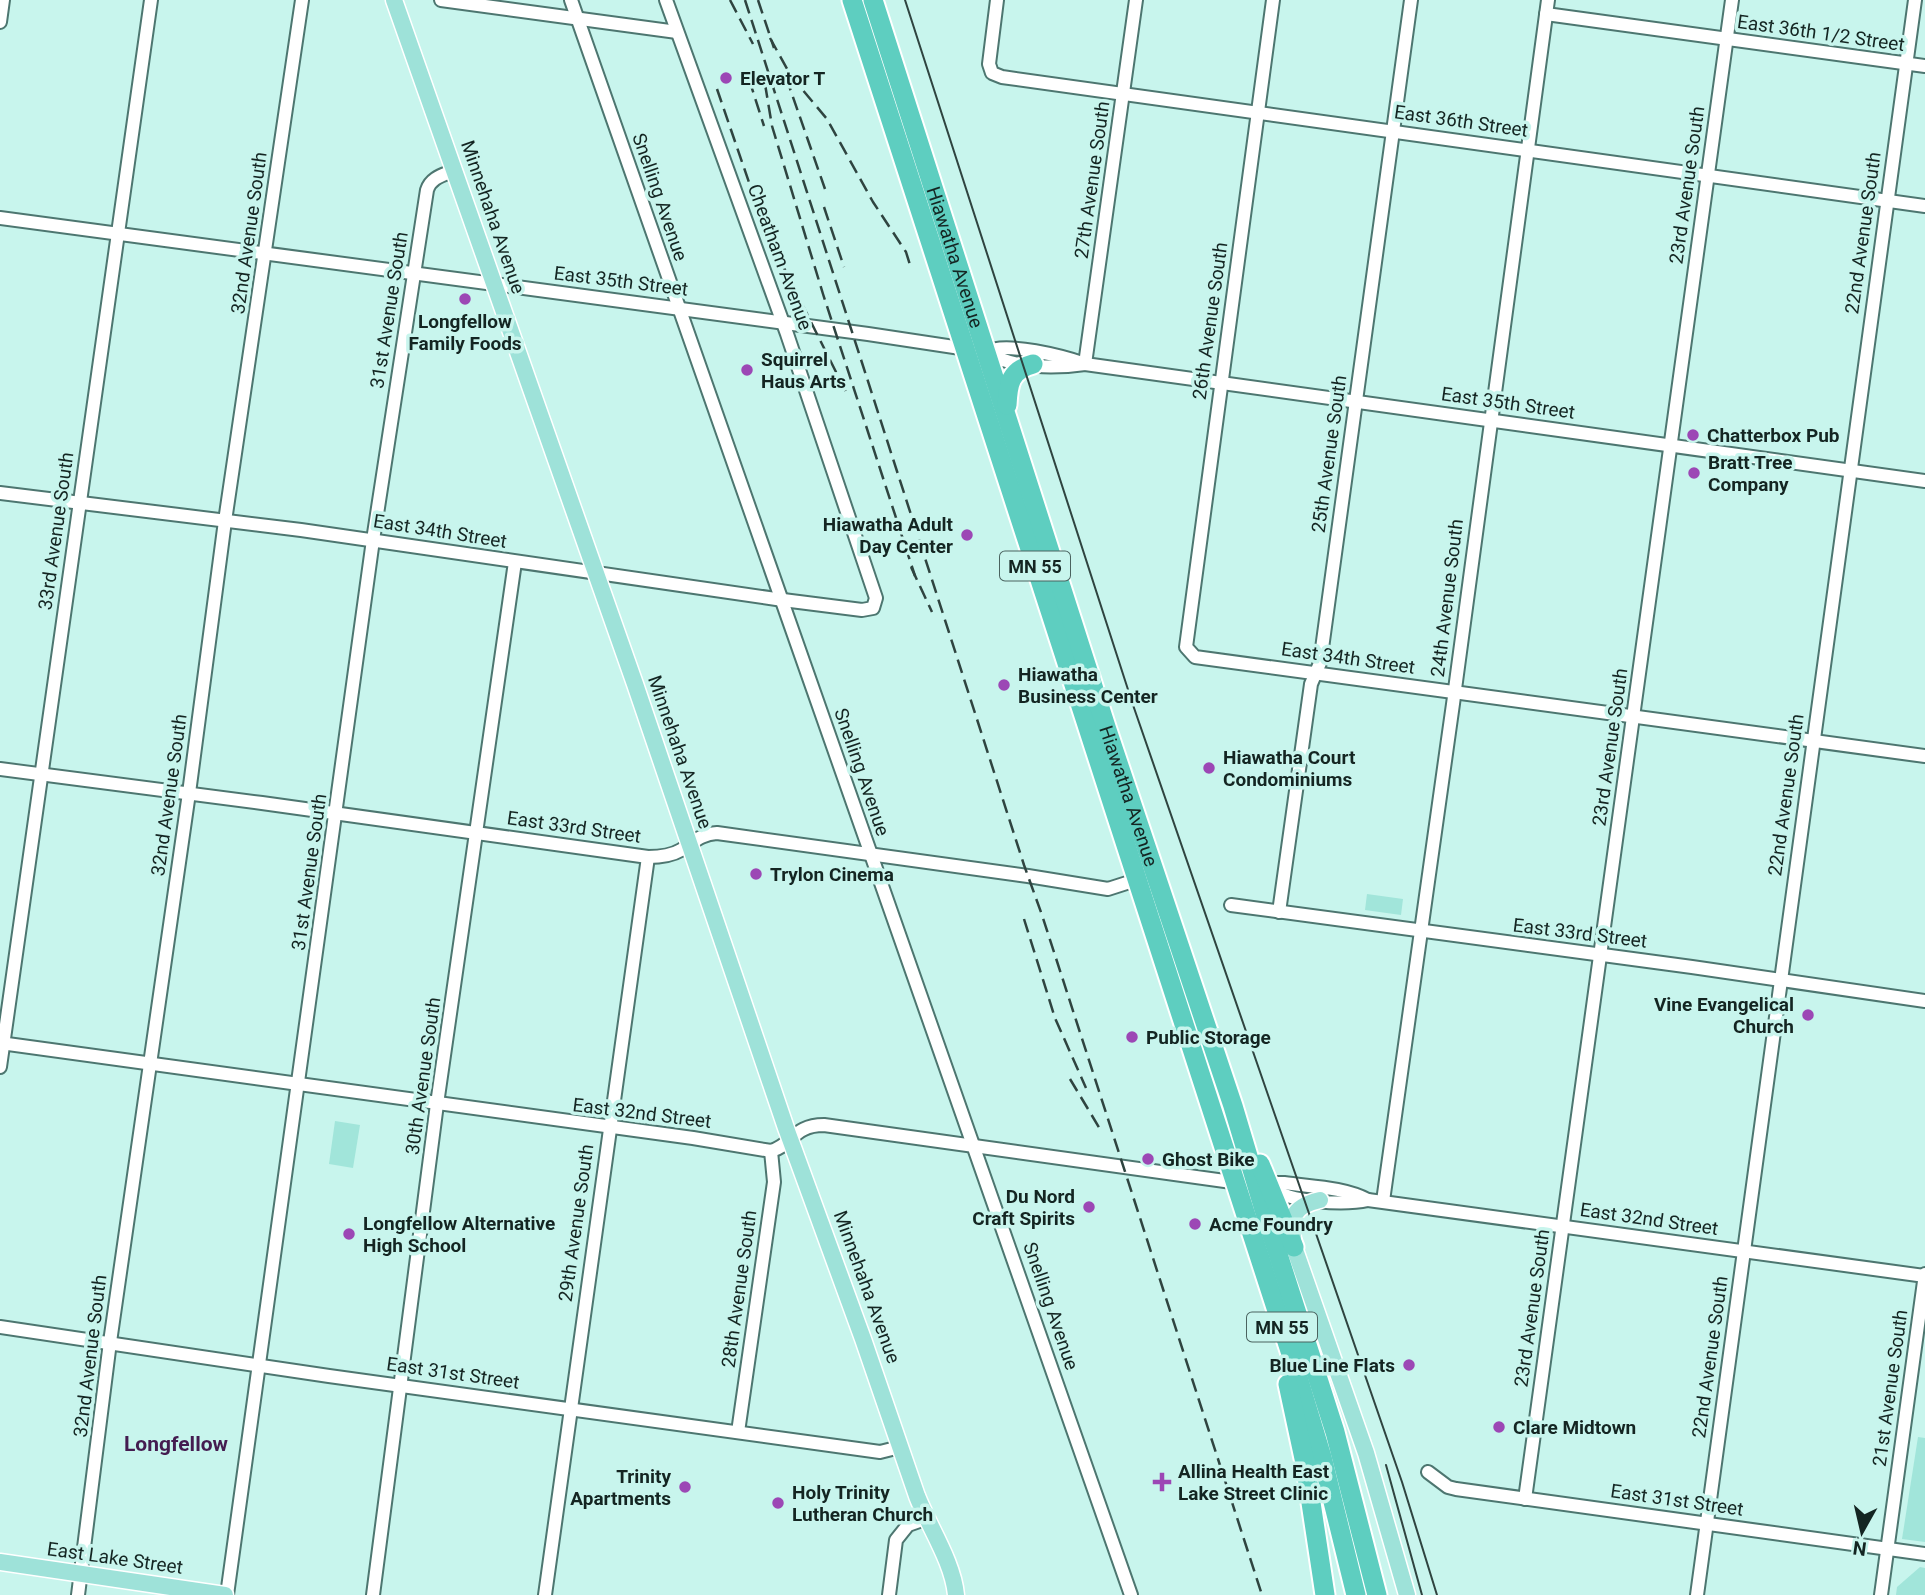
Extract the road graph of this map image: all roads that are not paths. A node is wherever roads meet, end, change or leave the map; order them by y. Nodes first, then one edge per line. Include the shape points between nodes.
1 (3, 0) edge
2 (151, 0) edge
3 (302, 0) edge
4 (394, 0) edge
5 (441, 0) edge
6 (571, 0) edge
7 (666, 0) edge
8 (852, 0) edge
9 (873, 0) edge
10 (997, 0) edge
11 (1136, 0) edge
12 (1273, 0) edge
13 (1411, 0) edge
14 (1548, 0) edge
15 (1732, 0) edge
16 (1915, 0) edge
17 (1546, 14) junction
18 (577, 19) junction
19 (0, 22) edge
20 (677, 32) junction
21 (1727, 39) junction
22 (1907, 64) junction
23 (1925, 66) edge
24 (1123, 93) junction
25 (1258, 111) junction
26 (1392, 131) junction
27 (1528, 150) junction
28 (455, 170) junction
29 (1707, 174) junction
30 (1888, 200) junction
31 (1925, 205) edge
32 (0, 218) edge
33 (118, 233) junction
34 (265, 253) junction
35 (414, 272) junction
36 (493, 284) junction
37 (677, 307) junction
38 (781, 322) junction
39 (966, 349) junction
40 (987, 352) junction
41 (1033, 365) junction
42 (1085, 365) junction
43 (1220, 383) junction
44 (1356, 402) junction
45 (1007, 416) junction
46 (1490, 421) junction
47 (1671, 445) junction
48 (1850, 470) junction
49 (1925, 481) edge
50 (0, 493) edge
51 (80, 502) junction
52 (225, 521) junction
53 (373, 540) junction
54 (515, 562) junction
55 (595, 574) junction
56 (783, 600) junction
57 (873, 608) joint
58 (1186, 647) joint
59 (1315, 673) junction
60 (1454, 692) junction
61 (1634, 716) junction
62 (1813, 741) junction
63 (1925, 756) edge
64 (0, 769) edge
65 (41, 774) junction
66 (189, 793) junction
67 (337, 814) junction
68 (477, 833) junction
69 (690, 843) junction
70 (870, 854) junction
71 (648, 857) junction
72 (1136, 880) junction
73 (1231, 905) dead end
74 (1279, 912) junction
75 (1421, 931) junction
76 (1601, 954) junction
77 (1781, 980) junction
78 (1925, 1001) edge
79 (2, 1043) edge
80 (149, 1064) junction
81 (0, 1067) edge
82 (297, 1085) junction
83 (438, 1104) junction
84 (609, 1128) junction
85 (790, 1138) junction
86 (974, 1145) junction
87 (771, 1151) junction
88 (1235, 1182) junction
89 (1264, 1186) junction
90 (1320, 1200) junction
91 (1368, 1200) junction
92 (1383, 1201) junction
93 (1563, 1226) junction
94 (1294, 1247) junction
95 (1744, 1251) junction
96 (1925, 1276) edge
97 (1267, 1283) junction
98 (0, 1327) edge
99 (110, 1342) junction
100 (257, 1365) junction
101 (401, 1385) junction
102 (569, 1408) junction
103 (738, 1432) junction
104 (900, 1447) junction
105 (1428, 1472) dead end
106 (1525, 1499) junction
107 (925, 1518) junction
108 (1707, 1524) junction
109 (1887, 1549) junction
110 (1925, 1554) edge
111 (0, 1562) edge
112 (81, 1574) junction
113 (78, 1595) edge
114 (226, 1595) edge
115 (373, 1595) edge
116 (545, 1595) edge
117 (889, 1595) edge
118 (947, 1595) edge
119 (956, 1595) edge
120 (1131, 1595) edge
121 (1325, 1595) edge
122 (1356, 1595) edge
123 (1377, 1595) edge
124 (1407, 1595) edge
125 (1697, 1595) edge
126 (1881, 1595) edge

1 - 19 street
2 - 33 street, 33rd Avenue South
3 - 34 street, 32nd Avenue South
4 - 28 main road, Minnehaha Avenue
5 - 18 street
6 - 18 street, Snelling Avenue
7 - 20 street, Cheatham Avenue
8 - 39 highway, Hiawatha Avenue / MN 55
9 - 40 highway, Hiawatha Avenue / MN 55
10 - 24 street, East 36th Street via 989,64 992,73
11 - 24 street, 27th Avenue South
12 - 25 street, 26th Avenue South
13 - 26 street, 25th Avenue South
14 - 17 street, 24th Avenue South
15 - 21 street, 23rd Avenue South
16 - 22 street, 22nd Avenue South
17 - 21 street, East 36th 1/2 Street
17 - 27 street, 24th Avenue South
18 - 20 street
18 - 37 street, Snelling Avenue
20 - 38 street, Cheatham Avenue
21 - 22 street, East 36th 1/2 Street
21 - 29 street, 23rd Avenue South
22 - 23 street, East 36th 1/2 Street
22 - 30 street, 22nd Avenue South
24 - 25 street, East 36th Street
24 - 42 street, 27th Avenue South
25 - 26 street, East 36th Street
25 - 43 street, 26th Avenue South
26 - 27 street, East 36th Street
26 - 44 street, 25th Avenue South
27 - 29 street, East 36th Street
27 - 46 street, 24th Avenue South
28 - 35 street, 31st Avenue South via 428,186
28 - 36 main road, Minnehaha Avenue
29 - 30 street, East 36th Street
29 - 47 street, 23rd Avenue South
30 - 31 street, East 36th Street
30 - 48 street, 22nd Avenue South
32 - 33 street, East 35th Street
33 - 34 street, East 35th Street
33 - 51 street, 33rd Avenue South
34 - 35 street, East 35th Street
34 - 52 street, 32nd Avenue South
35 - 36 street, East 35th Street
35 - 53 street, 31st Avenue South
36 - 37 street, East 35th Street
36 - 55 main road, Minnehaha Avenue
37 - 38 street, East 35th Street
37 - 56 street, Snelling Avenue
38 - 39 street, East 35th Street
38 - 57 street, Cheatham Avenue via 876,597
39 - 40 street, East 35th Street
39 - 72 highway, Hiawatha Avenue / MN 55
40 - 41 street, East 35th Street via 1005,362
40 - 42 street, East 35th Street via 1001,347
40 - 45 highway, Hiawatha Avenue / MN 55
41 - 42 street, East 35th Street
41 - 45 highway via 1018,369 1011,377
42 - 43 street, East 35th Street
43 - 44 street, East 35th Street
43 - 58 street, 26th Avenue South
44 - 46 street, East 35th Street
44 - 59 street, 25th Avenue South
45 - 89 highway, Hiawatha Avenue / MN 55 via 1107,730
46 - 47 street, East 35th Street
46 - 60 street, 24th Avenue South
47 - 48 street, East 35th Street
47 - 61 street, 23rd Avenue South
48 - 49 street, East 35th Street
48 - 62 street, 22nd Avenue South
50 - 51 street, East 34th Street
51 - 52 street, East 34th Street
51 - 65 street, 33rd Avenue South
52 - 53 street, East 34th Street
52 - 66 street, 32nd Avenue South
53 - 54 street, East 34th Street
53 - 67 street, 31st Avenue South
54 - 55 street, East 34th Street
54 - 68 street, 30th Avenue South
55 - 56 street, East 34th Street
55 - 69 main road, Minnehaha Avenue
56 - 57 street, East 34th Street
56 - 70 street, Snelling Avenue
58 - 59 street, East 34th Street via 1195,657
59 - 60 street, East 34th Street
59 - 74 street, 25th Avenue South
60 - 61 street, East 34th Street
60 - 75 street, 24th Avenue South
61 - 62 street, East 34th Street
61 - 76 street, 23rd Avenue South
62 - 63 street, East 34th Street
62 - 77 street, 22nd Avenue South
64 - 65 street, East 33rd Street
65 - 66 street, East 33rd Street
65 - 79 street, 33rd Avenue South
66 - 67 street, East 33rd Street
66 - 80 street, 32nd Avenue South
67 - 68 street, East 33rd Street
67 - 82 street, 31st Avenue South
68 - 71 street, East 33rd Street
68 - 83 street, 30th Avenue South
69 - 70 street, East 33rd Street via 717,833
69 - 71 street, East 33rd Street via 666,856
69 - 85 main road, Minnehaha Avenue
70 - 72 street, East 33rd Street via 1108,889
70 - 86 street, Snelling Avenue
71 - 84 street, 29th Avenue South
72 - 88 highway, Hiawatha Avenue / MN 55
73 - 74 street, East 33rd Street
74 - 75 street, East 33rd Street
75 - 76 street, East 33rd Street
75 - 92 street, 24th Avenue South
76 - 77 street, East 33rd Street
76 - 93 street, 23rd Avenue South
77 - 78 street, East 33rd Street
77 - 95 street, 22nd Avenue South
79 - 80 street, East 32nd Street
79 - 81 street, 33rd Avenue South
80 - 82 street, East 32nd Street
80 - 99 street, 32nd Avenue South
82 - 83 street, East 32nd Street
82 - 100 street, 31st Avenue South
83 - 84 street, East 32nd Street
83 - 101 street, 30th Avenue South
84 - 87 street, East 32nd Street
84 - 102 street, 29th Avenue South
85 - 86 street, East 32nd Street via 808,1126 824,1125
85 - 87 street, East 32nd Street
85 - 104 main road, Minnehaha Avenue
86 - 88 street, East 32nd Street
86 - 120 street, Snelling Avenue
87 - 103 street, 28th Avenue South via 774,1182
88 - 89 street, East 32nd Street
88 - 97 highway, Hiawatha Avenue / MN 55
89 - 90 street, East 32nd Street via 1278,1194
89 - 91 street, East 32nd Street via 1284,1183 1354,1193
89 - 94 highway
89 - 123 highway, MN 55
90 - 91 street, East 32nd Street
90 - 94 main road via 1301,1206 1294,1215
91 - 92 street, East 32nd Street
92 - 93 street, East 32nd Street
93 - 95 street, East 32nd Street
93 - 106 street, 23rd Avenue South
94 - 124 main road via 1358,1431
95 - 96 street, East 32nd Street
95 - 108 street, 22nd Avenue South
96 - 109 street, 21st Avenue South
97 - 121 highway via 1305,1463
97 - 122 highway, Hiawatha Avenue / MN 55 via 1325,1472
98 - 99 street, East 31st Street
99 - 100 street, East 31st Street
99 - 112 street, 32nd Avenue South
100 - 101 street, East 31st Street
100 - 114 street, 31st Avenue South
101 - 102 street, East 31st Street
101 - 115 street, 30th Avenue South
102 - 103 street, East 31st Street
102 - 116 street, 29th Avenue South
103 - 104 street, East 31st Street via 880,1452
104 - 107 main road, Minnehaha Avenue
105 - 106 street, East 31st Street via 1448,1488
106 - 108 street, East 31st Street
107 - 117 street via 908,1525 897,1541
107 - 118 main road, Minnehaha Avenue via 927,1542
107 - 119 main road, Minnehaha Avenue via 937,1538
108 - 109 street, East 31st Street
108 - 125 street, 22nd Avenue South
109 - 110 street, East 31st Street
109 - 126 street, 21st Avenue South
111 - 112 main road, East Lake Street
112 - 113 street, 32nd Avenue South
112 - 114 main road, East Lake Street

